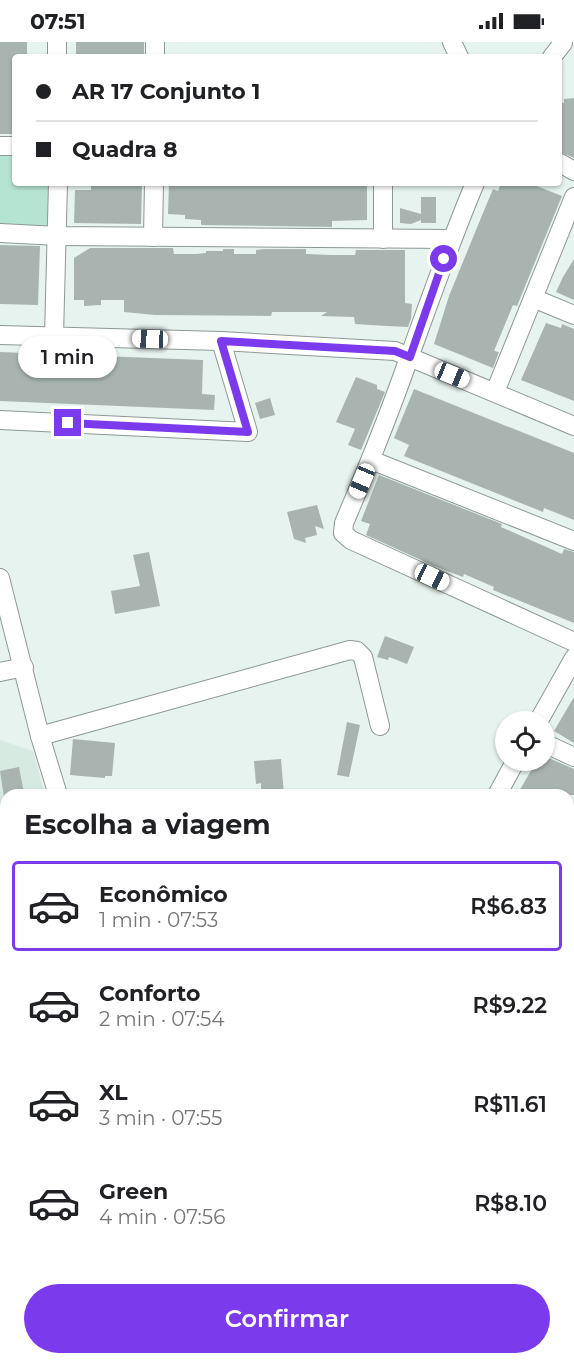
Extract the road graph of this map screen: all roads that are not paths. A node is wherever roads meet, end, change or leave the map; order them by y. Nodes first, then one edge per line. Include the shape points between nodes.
1 (58, 186) edge
2 (154, 186) edge
3 (383, 186) edge
4 (474, 186) edge
5 (574, 196) edge
6 (0, 233) edge
7 (58, 236) junction
8 (153, 237) junction
9 (383, 239) junction
10 (451, 239) junction
11 (533, 298) junction
12 (574, 315) edge
13 (0, 335) edge
14 (54, 336) junction
15 (221, 341) junction
16 (410, 357) junction
17 (495, 392) junction
18 (0, 420) edge
19 (574, 426) edge
20 (371, 460) junction
21 (574, 541) edge
22 (0, 578) edge
23 (574, 642) edge
24 (574, 658) edge
25 (24, 667) junction
26 (0, 672) edge
27 (544, 711) edge
28 (380, 726) dead end
29 (40, 736) junction
30 (555, 748) edge
31 (574, 757) edge
32 (510, 771) edge
33 (56, 789) edge
34 (500, 789) edge

1 - 7 street
2 - 8 street
3 - 9 street
4 - 10 street
5 - 11 street
6 - 7 street
7 - 8 street
7 - 14 street
8 - 9 street
9 - 10 street
10 - 16 street
11 - 12 street
11 - 17 street
13 - 14 street
14 - 15 street
15 - 16 street via 395,351
15 - 18 street via 248,432
16 - 17 street
16 - 20 street
17 - 19 street
20 - 21 street
20 - 23 street via 343,533
22 - 25 street
24 - 27 street
25 - 26 street
25 - 29 street
28 - 29 street via 363,657 350,650
29 - 33 street
30 - 31 street
32 - 34 street

